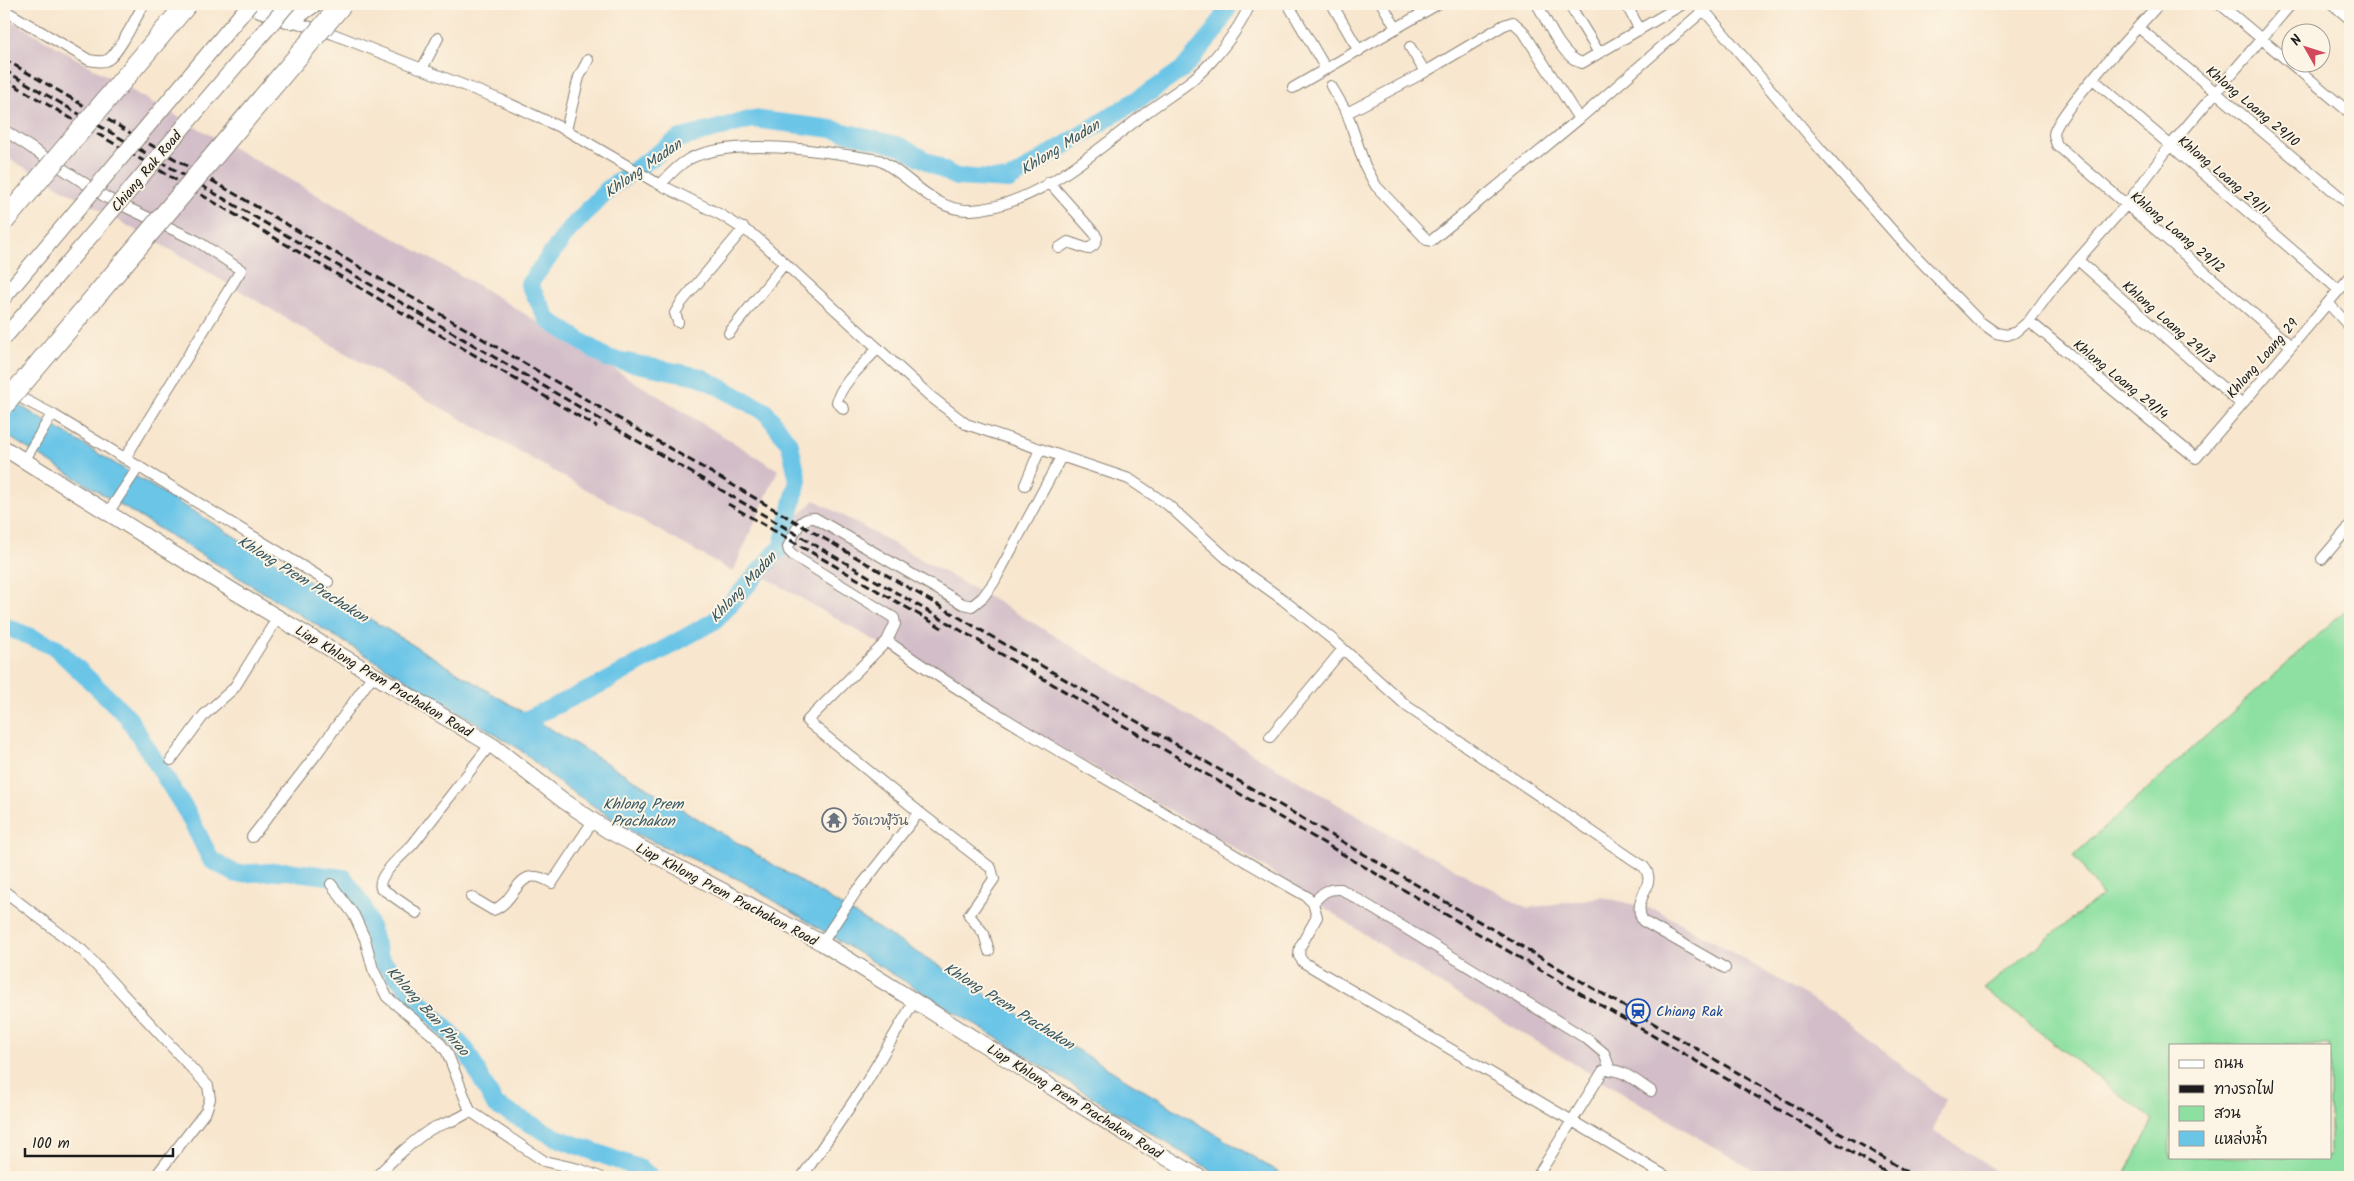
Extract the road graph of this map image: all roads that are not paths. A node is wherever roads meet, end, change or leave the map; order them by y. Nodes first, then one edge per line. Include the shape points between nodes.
1 (144, 4) edge
2 (186, 4) edge
3 (245, 4) edge
4 (250, 4) edge
5 (288, 4) edge
6 (315, 4) edge
7 (342, 4) edge
8 (1250, 4) edge
9 (1288, 4) edge
10 (1332, 4) edge
11 (1382, 4) edge
12 (1537, 4) edge
13 (1569, 4) edge
14 (1626, 4) edge
15 (1683, 4) edge
16 (2159, 4) edge
17 (2220, 4) edge
18 (2290, 4) edge
19 (2332, 4) edge
20 (1433, 5) edge
21 (1700, 7) edge
22 (4, 10) edge
23 (2350, 20) edge
24 (291, 21) junction
25 (2138, 27) junction
26 (1396, 28) junction
27 (1640, 30) junction
28 (438, 38) dead end
29 (2262, 38) junction
30 (1410, 47) dead end
31 (1359, 51) junction
32 (1598, 53) junction
33 (588, 60) dead end
34 (422, 69) junction
35 (1326, 69) junction
36 (1425, 72) junction
37 (2093, 79) junction
38 (1331, 86) dead end
39 (1293, 88) dead end
40 (2216, 93) junction
41 (2350, 113) edge
42 (1347, 114) junction
43 (1579, 119) junction
44 (4, 130) edge
45 (566, 130) junction
46 (2170, 146) junction
47 (1049, 182) junction
48 (658, 183) junction
49 (2126, 205) junction
50 (2350, 205) edge
51 (4, 221) edge
52 (744, 228) junction
53 (1059, 248) dead end
54 (2079, 261) junction
55 (785, 262) junction
56 (2350, 277) edge
57 (2339, 290) junction
58 (4, 297) edge
59 (2328, 303) junction
60 (2029, 321) junction
61 (678, 322) dead end
62 (2350, 327) edge
63 (729, 333) dead end
64 (4, 338) edge
65 (2291, 346) junction
66 (878, 348) junction
67 (4, 389) edge
68 (2241, 404) junction
69 (4, 405) edge
70 (844, 409) dead end
71 (50, 417) junction
72 (4, 448) edge
73 (1040, 450) junction
74 (27, 456) junction
75 (1061, 456) junction
76 (125, 458) junction
77 (2196, 458) joint
78 (138, 469) junction
79 (1025, 485) dead end
80 (111, 510) junction
81 (2350, 526) edge
82 (2322, 559) dead end
83 (328, 582) dead end
84 (278, 617) junction
85 (886, 642) junction
86 (1343, 649) junction
87 (373, 675) junction
88 (1270, 737) dead end
89 (490, 745) junction
90 (171, 760) dead end
91 (918, 812) junction
92 (593, 821) junction
93 (252, 837) dead end
94 (331, 884) dead end
95 (4, 892) edge
96 (471, 897) dead end
97 (1313, 903) junction
98 (417, 913) dead end
99 (824, 939) junction
100 (989, 951) dead end
101 (1725, 968) dead end
102 (914, 1000) junction
103 (1610, 1069) junction
104 (1650, 1091) dead end
105 (470, 1111) junction
106 (1572, 1121) junction
107 (155, 1177) edge
108 (376, 1177) edge
109 (600, 1177) edge
110 (802, 1177) edge
111 (1199, 1177) edge
112 (1537, 1177) edge
113 (1667, 1177) edge

1 - 22 street via 115,52 100,62 89,60
2 - 51 highway, bridge
3 - 24 street
4 - 58 street, Chiang Rak Road, bridge
5 - 64 street, Chiang Rak Road, bridge
6 - 24 street
7 - 69 highway, bridge
8 - 47 street via 1229,42 1191,82
9 - 35 street
10 - 31 street
11 - 26 street
12 - 32 street via 1565,52 1574,61 1582,63
13 - 32 street
14 - 27 street
15 - 27 street
16 - 25 street
17 - 29 street
18 - 29 street
19 - 23 street
20 - 26 street
21 - 43 street
21 - 60 street via 1906,246 1979,321 1996,333 2007,335
24 - 34 street
25 - 37 street
25 - 40 street, Khlong Loang 29/10
26 - 31 street
27 - 32 street
28 - 34 street
29 - 40 street
29 - 41 street
30 - 36 street
31 - 35 street
33 - 45 street via 579,77
34 - 45 street
35 - 39 street
36 - 42 street
36 - 43 street via 1504,24 1513,22 1523,30
37 - 46 street, Khlong Loang 29/11
37 - 49 street, Khlong Loang 29/12 via 2058,122 2054,134 2057,145
38 - 42 street
40 - 46 street
40 - 50 street, Khlong Loang 29/10
42 - 43 street via 1365,166 1376,186 1427,240 1432,241
44 - 76 street via 107,198 197,242 241,270
45 - 48 street
46 - 49 street
46 - 57 street, Khlong Loang 29/11
47 - 48 street via 1015,200 971,210 955,209 940,203 880,160 741,147 689,159
47 - 53 street via 1097,238 1094,246 1088,249 1068,242
48 - 52 street
49 - 54 street
49 - 65 street, Khlong Loang 29/12
52 - 55 street
52 - 61 street via 680,303 675,313
54 - 60 street via 2053,288
54 - 68 street, Khlong Loang 29/13
55 - 63 street
55 - 66 street
56 - 57 street, Khlong Loang 29
57 - 59 street, Khlong Loang 29
59 - 62 street
59 - 65 street, Khlong Loang 29
60 - 77 street, Khlong Loang 29/14
65 - 68 street, Khlong Loang 29
66 - 70 street via 843,388 837,402
66 - 73 street via 966,424
67 - 71 street
68 - 77 street, Khlong Loang 29
71 - 74 street
71 - 76 street
72 - 74 street, Liap Khlong Prem Prachakon Road
73 - 75 street
73 - 79 street
74 - 80 street, Liap Khlong Prem Prachakon Road
75 - 85 street via 994,582 972,606 963,604 815,518 803,520 788,547 789,552 894,618 894,629
75 - 86 street via 1129,479 1168,505 1233,564
76 - 78 street
78 - 80 street
78 - 83 street
80 - 84 street, Liap Khlong Prem Prachakon Road
81 - 82 street
84 - 87 street, Liap Khlong Prem Prachakon Road
84 - 90 street via 234,688 204,715
85 - 91 street via 807,721
85 - 97 street via 975,701
86 - 88 street
86 - 101 street via 1415,712 1644,867 1649,880 1638,911 1644,921
87 - 89 street, Liap Khlong Prem Prachakon Road
87 - 93 street via 316,756
89 - 92 street, Liap Khlong Prem Prachakon Road
89 - 98 street via 381,880 381,888
91 - 99 street
91 - 100 street via 991,868 994,879 969,915 984,934
92 - 96 street via 552,883 540,876 530,876 493,910
92 - 99 street, Liap Khlong Prem Prachakon Road
94 - 105 street via 354,915 373,969 387,997 436,1038 447,1052
95 - 107 street via 83,951 208,1086 210,1099 206,1111
97 - 103 street via 1331,888 1341,889 1587,1038 1604,1053
97 - 106 street via 1317,917 1300,947 1299,956 1303,962
99 - 102 street, Liap Khlong Prem Prachakon Road
102 - 110 street via 866,1083
102 - 111 street, Liap Khlong Prem Prachakon Road
103 - 104 street via 1621,1072
103 - 106 street via 1597,1078
105 - 108 street via 456,1121 428,1132
105 - 109 street via 544,1161
106 - 112 street
106 - 113 street

